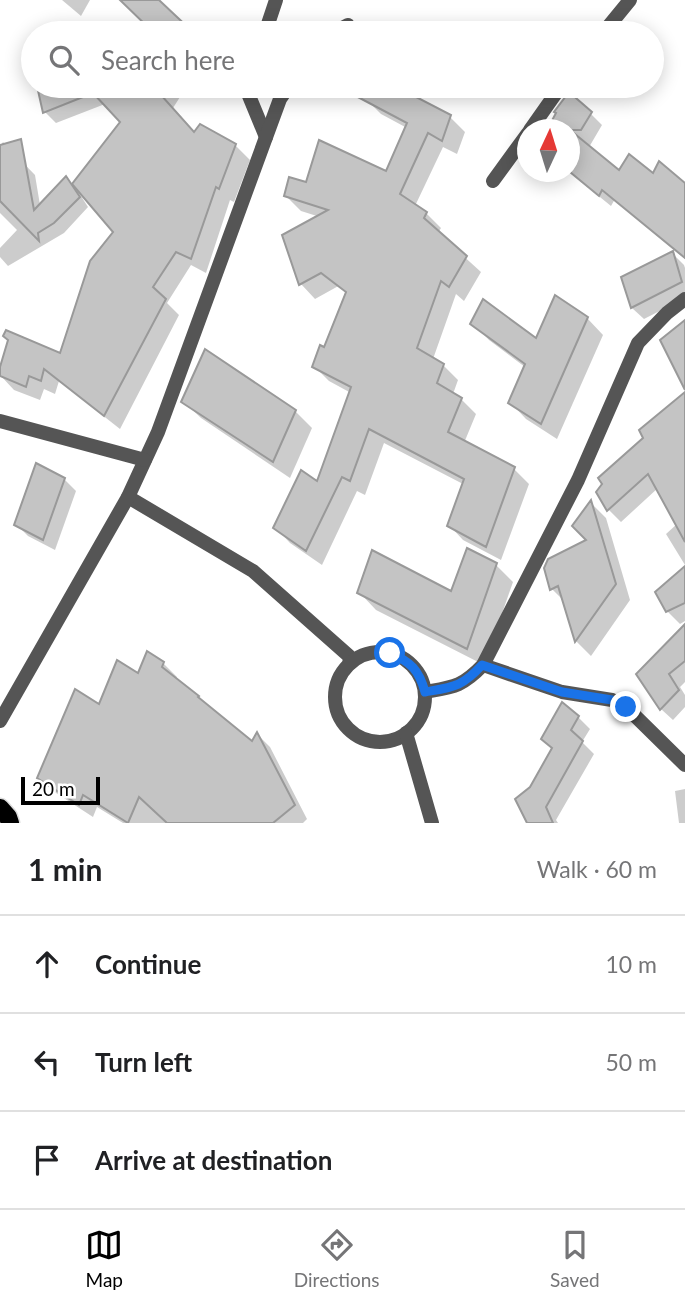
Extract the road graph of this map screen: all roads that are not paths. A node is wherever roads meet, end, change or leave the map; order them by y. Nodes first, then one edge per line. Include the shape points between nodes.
1 (276, 0) edge
2 (630, 0) edge
3 (269, 21) edge
4 (613, 21) edge
5 (250, 98) edge
6 (281, 98) edge
7 (552, 98) edge
8 (538, 119) edge
9 (266, 137) junction
10 (517, 148) edge
11 (493, 181) dead end
12 (685, 299) edge
13 (0, 421) edge
14 (145, 460) junction
15 (128, 497) junction
16 (350, 663) junction
17 (482, 665) junction
18 (425, 692) junction
19 (0, 721) edge
20 (406, 733) junction
21 (685, 765) edge
22 (0, 808) edge
23 (10, 823) edge
24 (432, 823) edge

1 - 3 street
2 - 4 street
5 - 9 street
6 - 9 street
7 - 8 street
9 - 14 street
10 - 11 street
12 - 17 street via 638,343 578,480
13 - 14 street
14 - 15 street
15 - 16 street via 253,570 349,656
15 - 19 street
16 - 18 street via 376,652 403,658 414,667
16 - 20 street via 336,689 341,719 363,738 385,741
17 - 18 street via 468,680
17 - 21 street via 562,692 612,700 626,707
18 - 20 street via 421,716
20 - 24 street
22 - 23 main road

